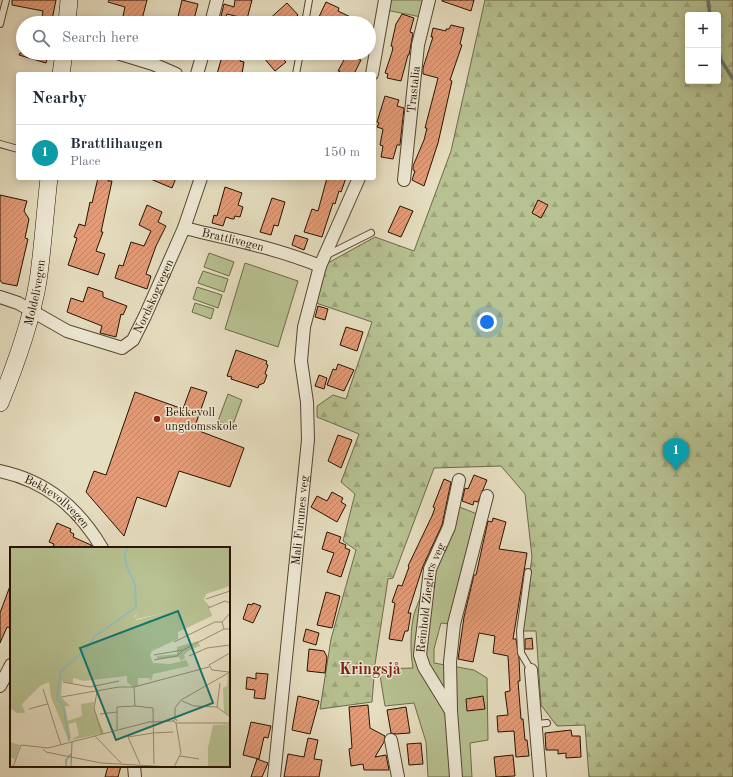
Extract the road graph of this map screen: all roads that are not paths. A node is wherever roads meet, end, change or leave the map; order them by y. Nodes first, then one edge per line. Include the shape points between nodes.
1 (6, 0) edge
2 (69, 0) edge
3 (217, 0) edge
4 (309, 0) edge
5 (385, 0) edge
6 (429, 0) edge
7 (68, 16) edge
8 (213, 16) edge
9 (306, 16) edge
10 (0, 24) edge
11 (376, 51) edge
12 (63, 60) edge
13 (137, 60) edge
14 (201, 60) edge
15 (299, 60) edge
16 (374, 60) edge
17 (61, 72) edge
18 (170, 72) edge
19 (198, 72) edge
20 (296, 72) edge
21 (372, 72) edge
22 (0, 144) edge
23 (16, 148) edge
24 (49, 180) edge
25 (200, 180) edge
26 (358, 180) edge
27 (404, 180) dead end
28 (184, 228) junction
29 (371, 233) dead end
30 (323, 261) junction
31 (0, 297) edge
32 (32, 312) junction
33 (0, 403) edge
34 (0, 471) edge
35 (459, 480) dead end
36 (487, 496) dead end
37 (101, 547) edge
38 (528, 572) dead end
39 (10, 667) edge
40 (531, 670) joint
41 (0, 686) edge
42 (451, 711) junction
43 (391, 740) dead end
44 (134, 767) edge
45 (135, 777) edge
46 (274, 777) edge
47 (398, 777) edge
48 (456, 777) edge
49 (540, 777) edge

1 - 10 lane
2 - 7 main road
3 - 8 street
4 - 9 lane
5 - 11 street
6 - 27 street, Trastalia via 418,45
12 - 17 main road
13 - 18 street
14 - 19 street
15 - 20 lane
16 - 21 street
22 - 23 lane
24 - 32 main road, Moldelivegen via 38,281
25 - 28 street, Brattlivegen
26 - 30 street
28 - 30 street, Brattlivegen via 247,242 301,258
28 - 32 street, Nordskogvegen via 154,299 133,340 122,348 67,331
29 - 30 lane
30 - 46 street, Mali Furunes veg via 304,327 301,361 307,402 308,440
31 - 32 street, Nordskogvegen via 18,303
32 - 33 main road, Moldelivegen
34 - 37 street, Bekkevollvegen via 42,486 62,498 91,530
35 - 42 street, Reinhold Zieglers veg via 449,527 430,569 420,655 424,667
36 - 42 street, Reinhold Zieglers veg via 454,624 450,662
38 - 40 lane via 520,638 521,653
39 - 41 street
40 - 49 street via 542,724
42 - 48 street, Reinhold Zieglers veg
43 - 47 street
44 - 45 street

